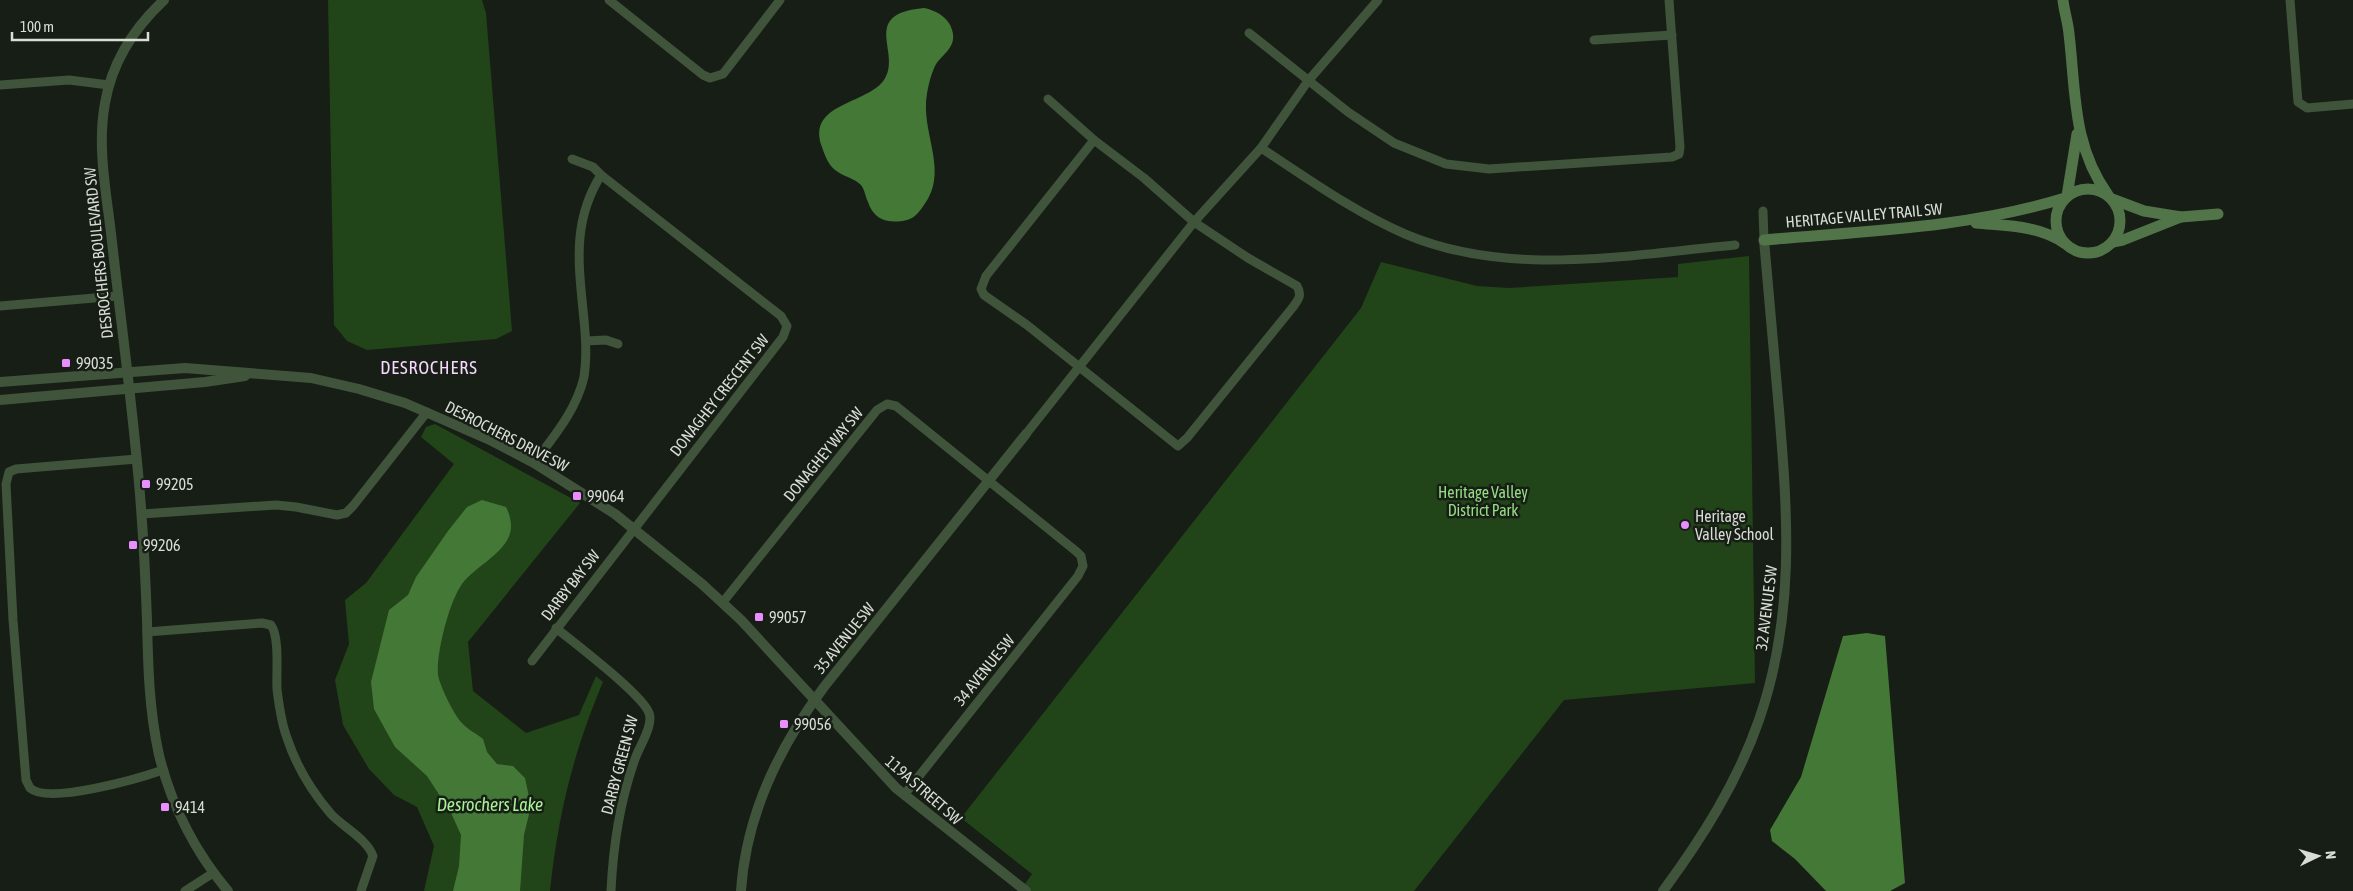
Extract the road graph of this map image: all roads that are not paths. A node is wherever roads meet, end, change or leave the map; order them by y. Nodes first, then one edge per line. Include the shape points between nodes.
1 (164, 0) edge
2 (609, 0) edge
3 (779, 0) edge
4 (1378, 0) edge
5 (1669, 0) edge
6 (2062, 0) edge
7 (2070, 0) edge
8 (2290, 0) edge
9 (2069, 31) junction
10 (1249, 33) dead end
11 (1672, 35) junction
12 (1594, 40) dead end
13 (1308, 81) junction
14 (0, 85) edge
15 (109, 86) junction
16 (1048, 99) dead end
17 (2353, 104) edge
18 (2078, 127) junction
19 (1094, 140) junction
20 (1261, 148) junction
21 (572, 159) dead end
22 (601, 175) junction
23 (2066, 197) junction
24 (2110, 197) junction
25 (1763, 211) dead end
26 (2218, 214) dead end
27 (2181, 217) junction
28 (1194, 222) junction
29 (1967, 222) junction
30 (1764, 240) junction
31 (2113, 242) junction
32 (2065, 244) junction
33 (1735, 245) dead end
34 (118, 296) junction
35 (0, 306) edge
36 (586, 341) junction
37 (618, 344) dead end
38 (1080, 368) junction
39 (126, 371) junction
40 (260, 374) junction
41 (0, 382) edge
42 (129, 389) junction
43 (0, 400) edge
44 (428, 412) junction
45 (1026, 434) joint
46 (137, 459) junction
47 (534, 463) junction
48 (989, 481) junction
49 (142, 514) junction
50 (634, 528) junction
51 (723, 602) junction
52 (556, 628) junction
53 (147, 632) junction
54 (532, 661) dead end
55 (814, 700) junction
56 (163, 770) junction
57 (904, 795) junction
58 (213, 873) junction
59 (186, 891) edge
60 (228, 891) edge
61 (361, 891) edge
62 (611, 891) edge
63 (741, 891) edge
64 (1026, 891) edge
65 (1663, 891) edge

1 - 15 street, DESROCHERS BOULEVARD SW via 130,39 118,59
2 - 3 street via 710,78 723,74
4 - 13 street
5 - 11 street
6 - 9 main road
7 - 9 main road
8 - 17 street via 2298,102 2307,108
9 - 18 main road
10 - 13 street
11 - 12 street
11 - 13 street via 1680,148 1679,154 1672,157 1489,169 1446,164 1394,143
13 - 20 street
14 - 15 street via 75,80
15 - 34 street, DESROCHERS BOULEVARD SW via 103,119 102,153
16 - 19 street
18 - 23 main road
18 - 24 main road via 2091,169
19 - 28 street
19 - 38 street via 986,276 981,289 984,295
20 - 28 street
20 - 33 street via 1338,198 1404,234 1488,258 1590,258
21 - 22 street, DONAGHEY CRESCENT SW via 592,167
22 - 36 street via 586,203 579,238
22 - 50 street, DONAGHEY CRESCENT SW via 781,316 787,326 783,337
23 - 24 main road via 2083,189 2100,191
23 - 29 main road, HERITAGE VALLEY TRAIL SW via 2015,213
23 - 32 main road via 2056,216 2056,226
24 - 27 main road via 2144,211
24 - 31 main road via 2117,206 2121,221
25 - 30 street, 32 AVENUE SW
26 - 27 main road
27 - 31 main road
28 - 38 street
28 - 38 street via 1297,286 1299,300 1178,446
29 - 30 main road, HERITAGE VALLEY TRAIL SW
29 - 32 main road, HERITAGE VALLEY TRAIL SW via 2038,231
30 - 65 street, 32 AVENUE SW via 1787,507 1783,618 1765,700 1737,772 1703,834
31 - 32 main road via 2090,254 2072,250
34 - 35 street
34 - 39 street, DESROCHERS BOULEVARD SW
36 - 37 street via 606,340
36 - 47 street via 584,371 576,400 564,424
38 - 45 street
39 - 40 street, DESROCHERS DRIVE SW via 184,368
39 - 41 street, DESROCHERS DRIVE SW
39 - 42 street, DESROCHERS BOULEVARD SW
40 - 42 street, DESROCHERS DRIVE SW
40 - 44 street, DESROCHERS DRIVE SW via 335,383
42 - 43 street, DESROCHERS DRIVE SW
42 - 46 street, DESROCHERS BOULEVARD SW
44 - 47 street, DESROCHERS DRIVE SW
44 - 49 street via 349,511 343,514 267,505
45 - 48 street, 35 AVENUE SW
46 - 49 street, DESROCHERS BOULEVARD SW
46 - 56 street via 9,472 6,484 13,620 26,780 30,788 42,793 92,790
47 - 50 street, DESROCHERS DRIVE SW
48 - 51 street, DONAGHEY WAY SW via 896,406 887,404
48 - 55 street, 35 AVENUE SW
48 - 57 street, 34 AVENUE SW via 1077,552 1083,566
49 - 53 street, DESROCHERS BOULEVARD SW
50 - 51 street, DESROCHERS DRIVE SW
50 - 52 street, DARBY BAY SW
51 - 55 street, DESROCHERS DRIVE SW
52 - 54 street, DARBY BAY SW
52 - 62 street, DARBY GREEN SW via 628,689 650,714 621,809
53 - 56 street, DESROCHERS BOULEVARD SW via 151,707
53 - 61 street via 262,623 271,625 276,637 279,706 294,756 330,813 365,844 373,856
55 - 57 street, 119A STREET SW via 874,767
55 - 63 street, 35 AVENUE SW via 786,744 765,787 748,842
56 - 58 street, DESROCHERS BOULEVARD SW via 183,821
57 - 64 street, 119A STREET SW
58 - 59 street
58 - 60 street, DESROCHERS BOULEVARD SW

